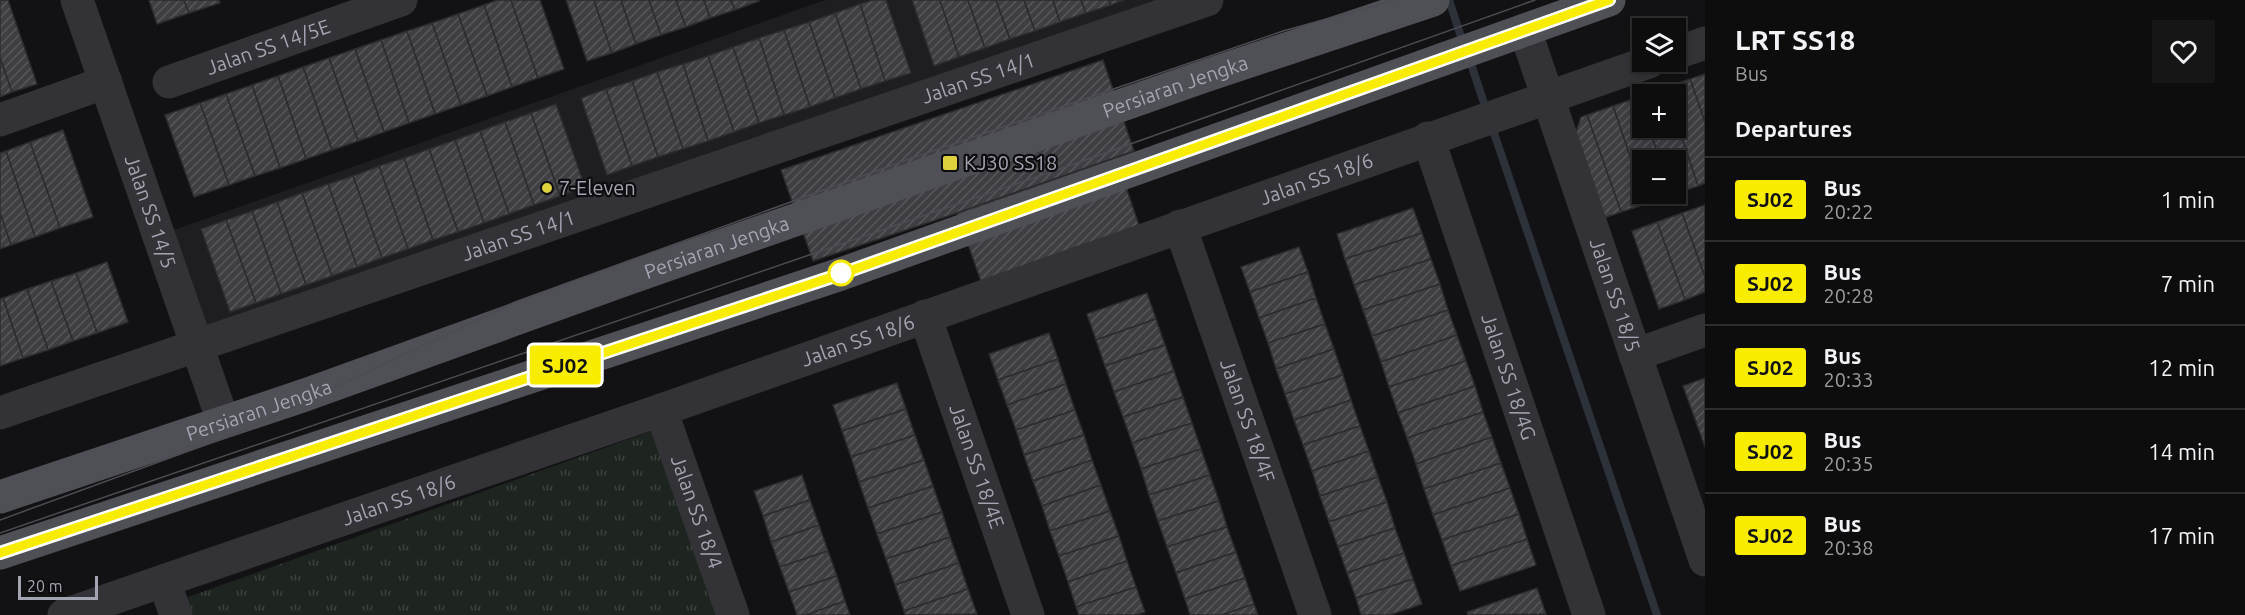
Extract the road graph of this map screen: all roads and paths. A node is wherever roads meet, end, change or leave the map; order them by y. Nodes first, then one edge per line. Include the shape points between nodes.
1 (78, 0) edge
2 (401, 0) edge
3 (1206, 0) edge
4 (1433, 0) edge
5 (1609, 0) edge
6 (1379, 9) edge
7 (1525, 30) junction
8 (1705, 43) edge
9 (1686, 49) edge
10 (1632, 68) edge
11 (106, 82) junction
12 (169, 82) dead end
13 (1547, 96) junction
14 (0, 120) edge
15 (1428, 138) junction
16 (1180, 226) junction
17 (926, 316) junction
18 (1705, 330) edge
19 (197, 346) junction
20 (1635, 355) junction
21 (661, 410) junction
22 (0, 413) edge
23 (223, 422) junction
24 (0, 497) edge
25 (0, 553) edge
26 (1705, 560) edge
27 (164, 580) junction
28 (64, 615) edge
29 (176, 615) edge
30 (733, 615) edge
31 (1028, 615) edge
32 (1315, 615) edge
33 (1589, 615) edge

1 - 11 street, Jalan SS 14/5
2 - 12 street, Jalan SS 14/5E
3 - 19 street, Jalan SS 14/1
4 - 6 main road, Persiaran Jengka
5 - 7 main road
6 - 23 main road, Persiaran Jengka via 1194,80
7 - 13 street, Jalan SS 18/5
7 - 25 main road via 841,274
8 - 9 street
10 - 13 street, Jalan SS 18/6
11 - 14 street
11 - 19 street, Jalan SS 14/5
13 - 15 street, Jalan SS 18/6
13 - 20 street, Jalan SS 18/5
15 - 16 street, Jalan SS 18/6
15 - 33 street, Jalan SS 18/4G
16 - 17 street, Jalan SS 18/6
16 - 32 street, Jalan SS 18/4F
17 - 21 street, Jalan SS 18/6
17 - 31 street, Jalan SS 18/4E
18 - 20 street
19 - 22 street, Jalan SS 14/1
19 - 23 street, Jalan SS 14/5
20 - 26 street, Jalan SS 18/5
21 - 27 street, Jalan SS 18/6
21 - 30 street, Jalan SS 18/4
23 - 24 main road, Persiaran Jengka
27 - 28 street, Jalan SS 18/6
27 - 29 street

